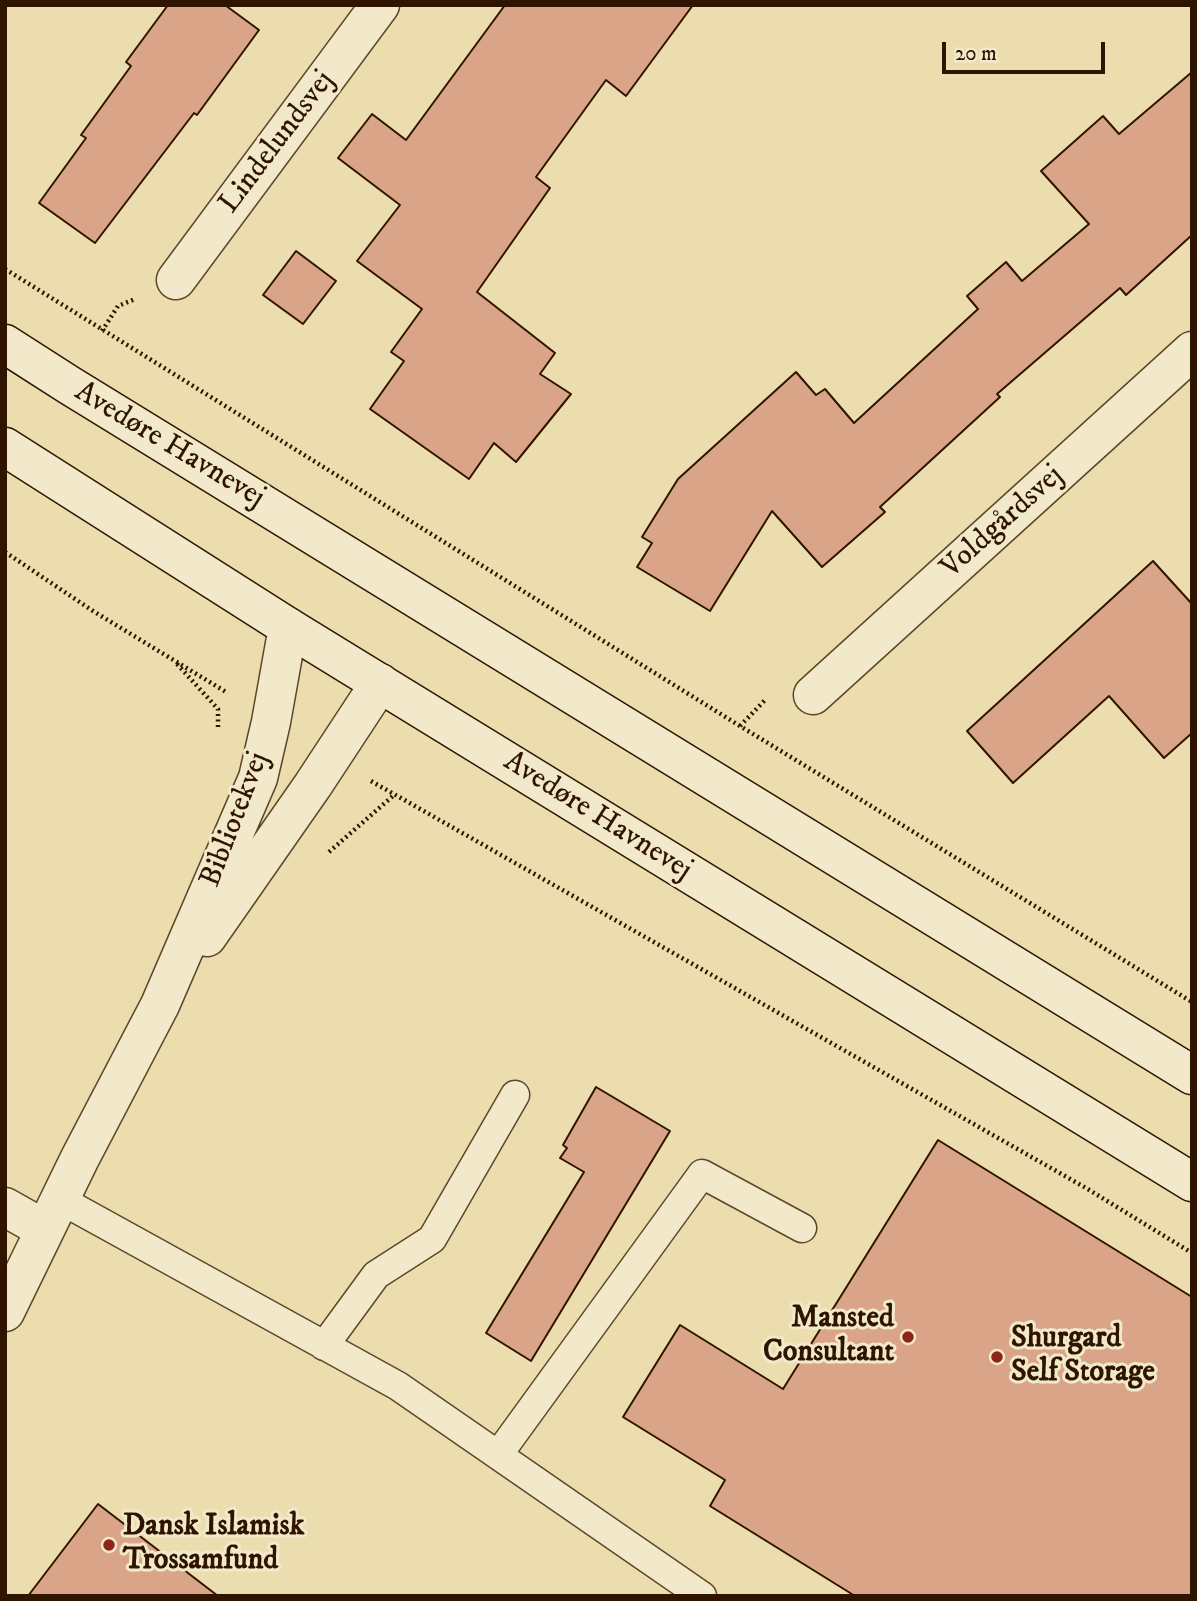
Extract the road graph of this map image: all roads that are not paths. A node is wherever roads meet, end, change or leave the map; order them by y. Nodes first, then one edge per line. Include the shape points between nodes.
1 (380, 5) edge
2 (176, 280) dead end
3 (5, 344) edge
4 (1192, 351) edge
5 (5, 447) edge
6 (288, 627) junction
7 (380, 683) junction
8 (813, 695) dead end
9 (160, 1005) junction
10 (1192, 1075) edge
11 (515, 1095) dead end
12 (1192, 1182) edge
13 (5, 1207) edge
14 (51, 1214) junction
15 (802, 1228) dead end
16 (5, 1312) edge
17 (324, 1346) junction
18 (498, 1455) junction
19 (702, 1596) edge

1 - 2 street, Lindelundsvej
3 - 10 street, Avedøre Havnevej
4 - 8 street, Voldgårdsvej
5 - 6 street, Avedøre Havnevej
6 - 7 street, Avedøre Havnevej
6 - 9 street, Bibliotekvej via 258,778
7 - 9 street, Bibliotekvej
7 - 12 street, Avedøre Havnevej
9 - 14 street, Bibliotekvej
11 - 17 lane via 432,1239 376,1275
13 - 14 street
14 - 16 street, Bibliotekvej
14 - 17 lane
15 - 18 lane via 702,1174
17 - 18 lane via 398,1386
18 - 19 lane

